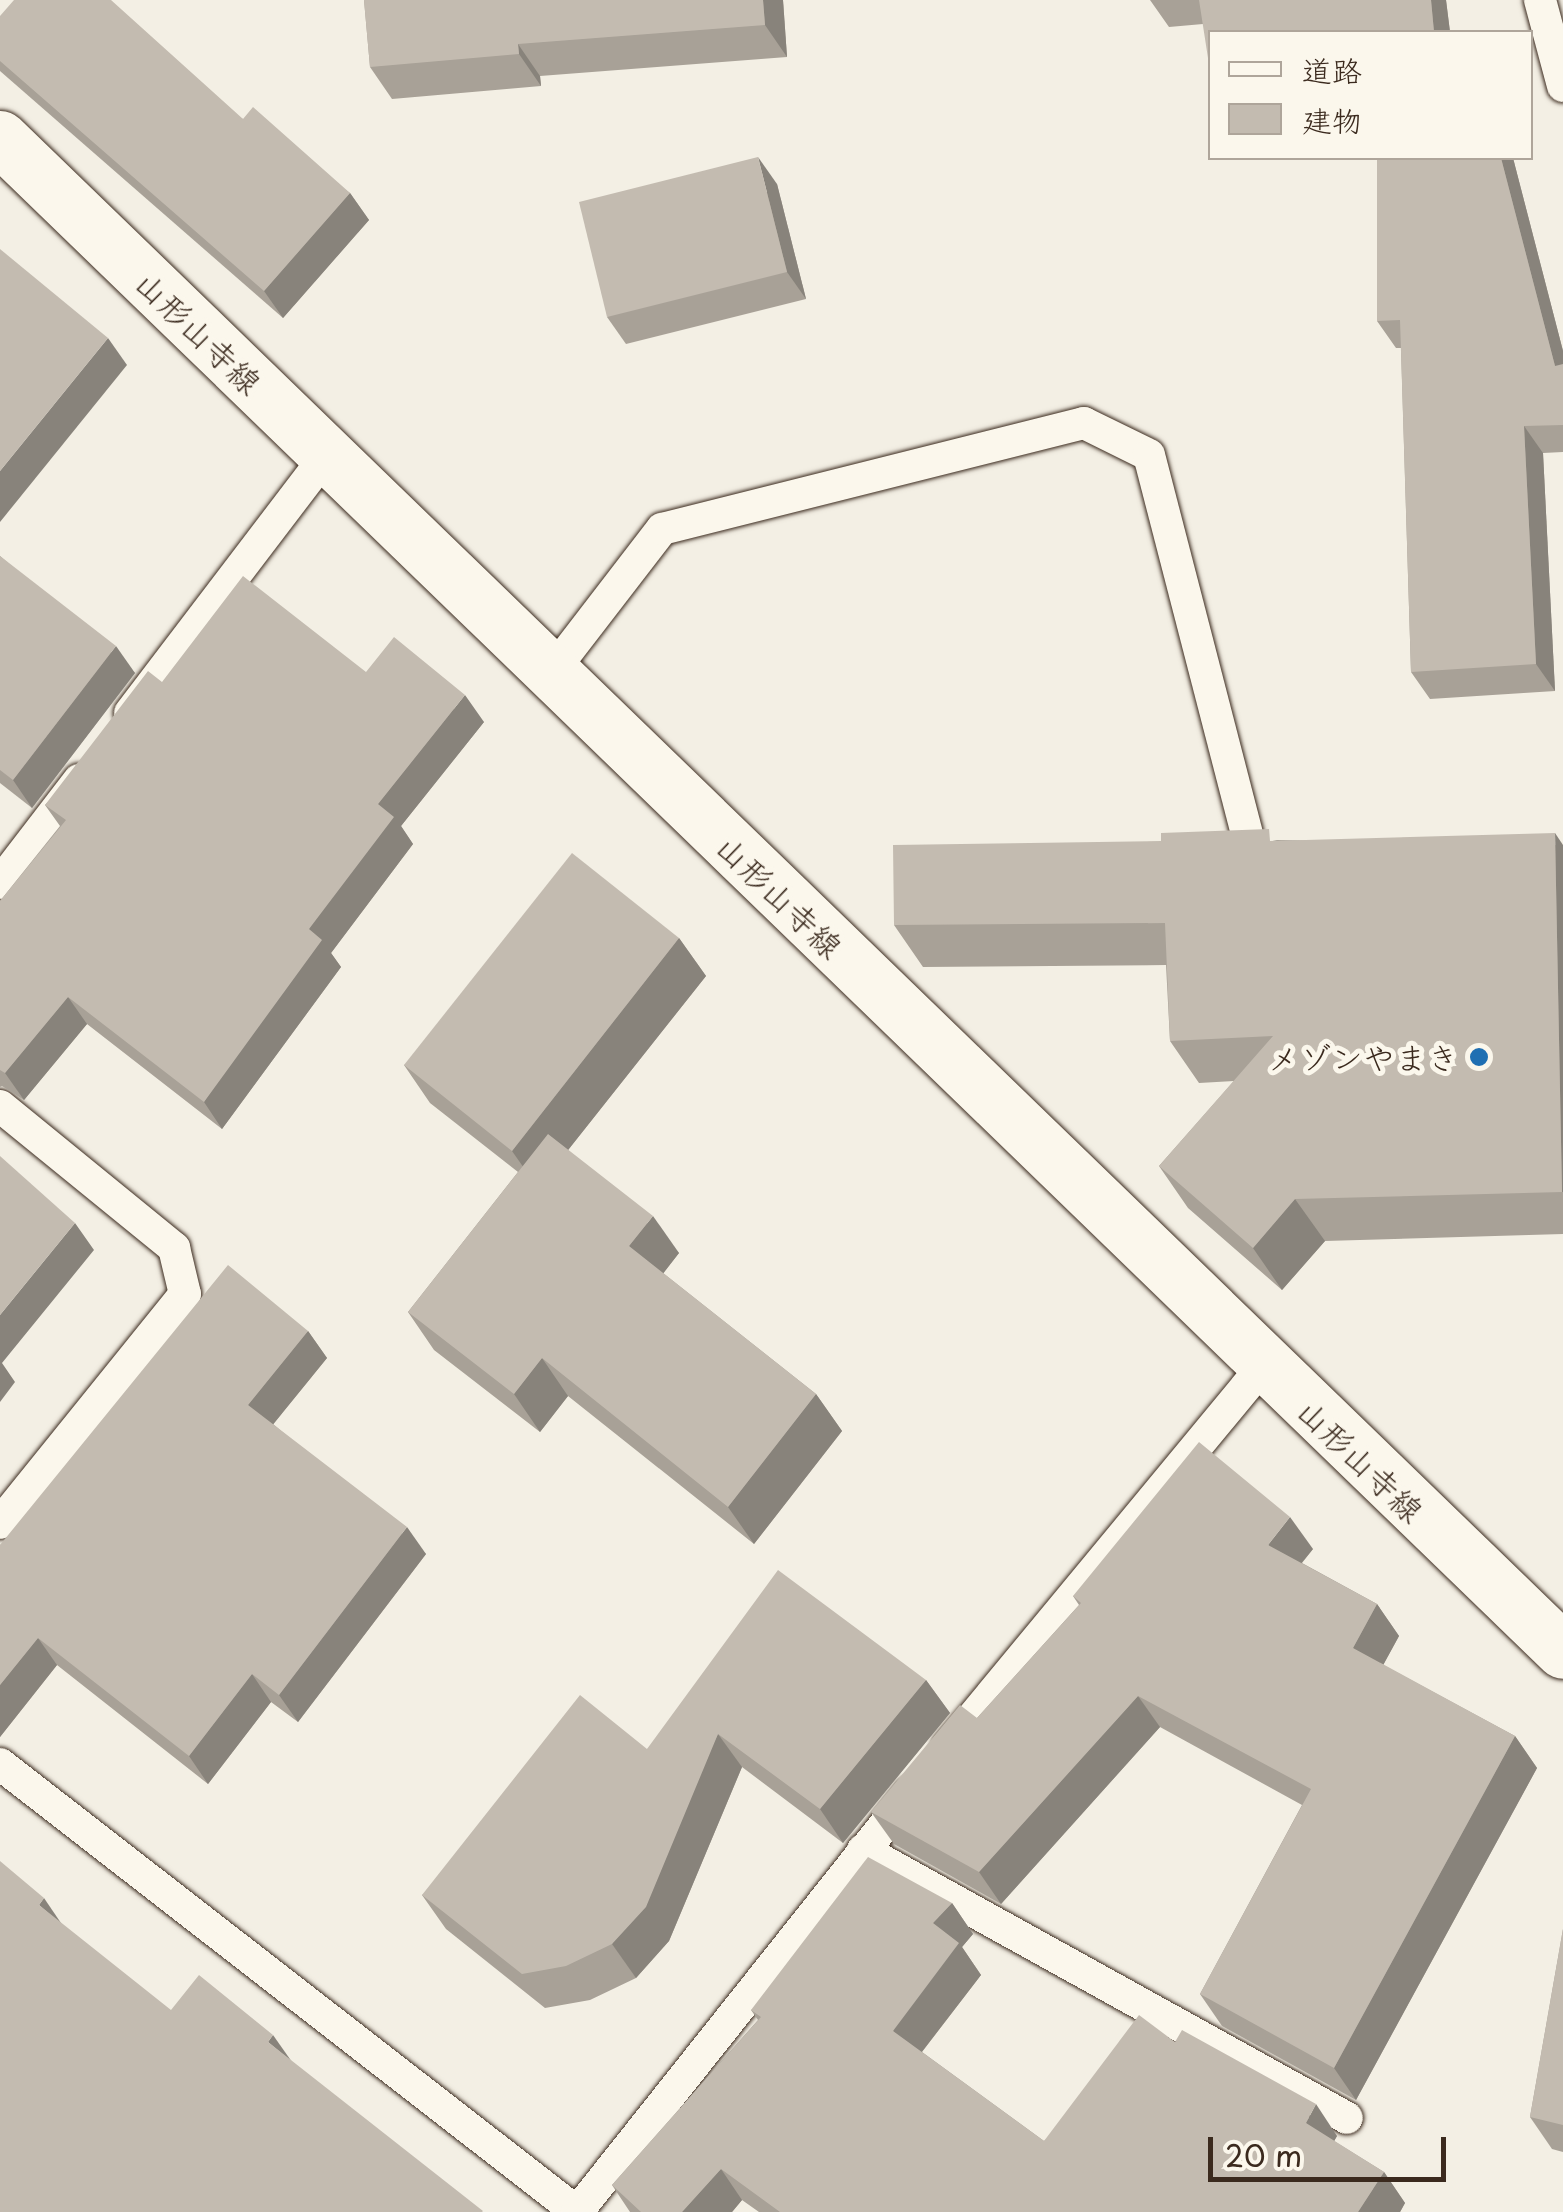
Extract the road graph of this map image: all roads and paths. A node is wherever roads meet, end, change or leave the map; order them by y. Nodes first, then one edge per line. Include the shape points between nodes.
1 (1540, 0) edge
2 (1563, 86) edge
3 (0, 138) edge
4 (326, 456) junction
5 (551, 674) junction
6 (1247, 833) edge
7 (0, 883) edge
8 (0, 1106) edge
9 (1263, 1366) junction
10 (0, 1523) edge
11 (1563, 1651) edge
12 (0, 1764) edge
13 (863, 1850) junction
14 (1347, 2118) dead end
15 (577, 2212) edge

1 - 2 lane
3 - 4 main road, 山形山寺線
4 - 5 main road, 山形山寺線
4 - 7 lane
5 - 6 lane via 662,529 1084,423 1148,455
5 - 9 main road, 山形山寺線
8 - 10 lane via 174,1248 184,1294
9 - 11 main road, 山形山寺線
9 - 13 lane
12 - 15 lane
13 - 14 lane
13 - 15 lane

